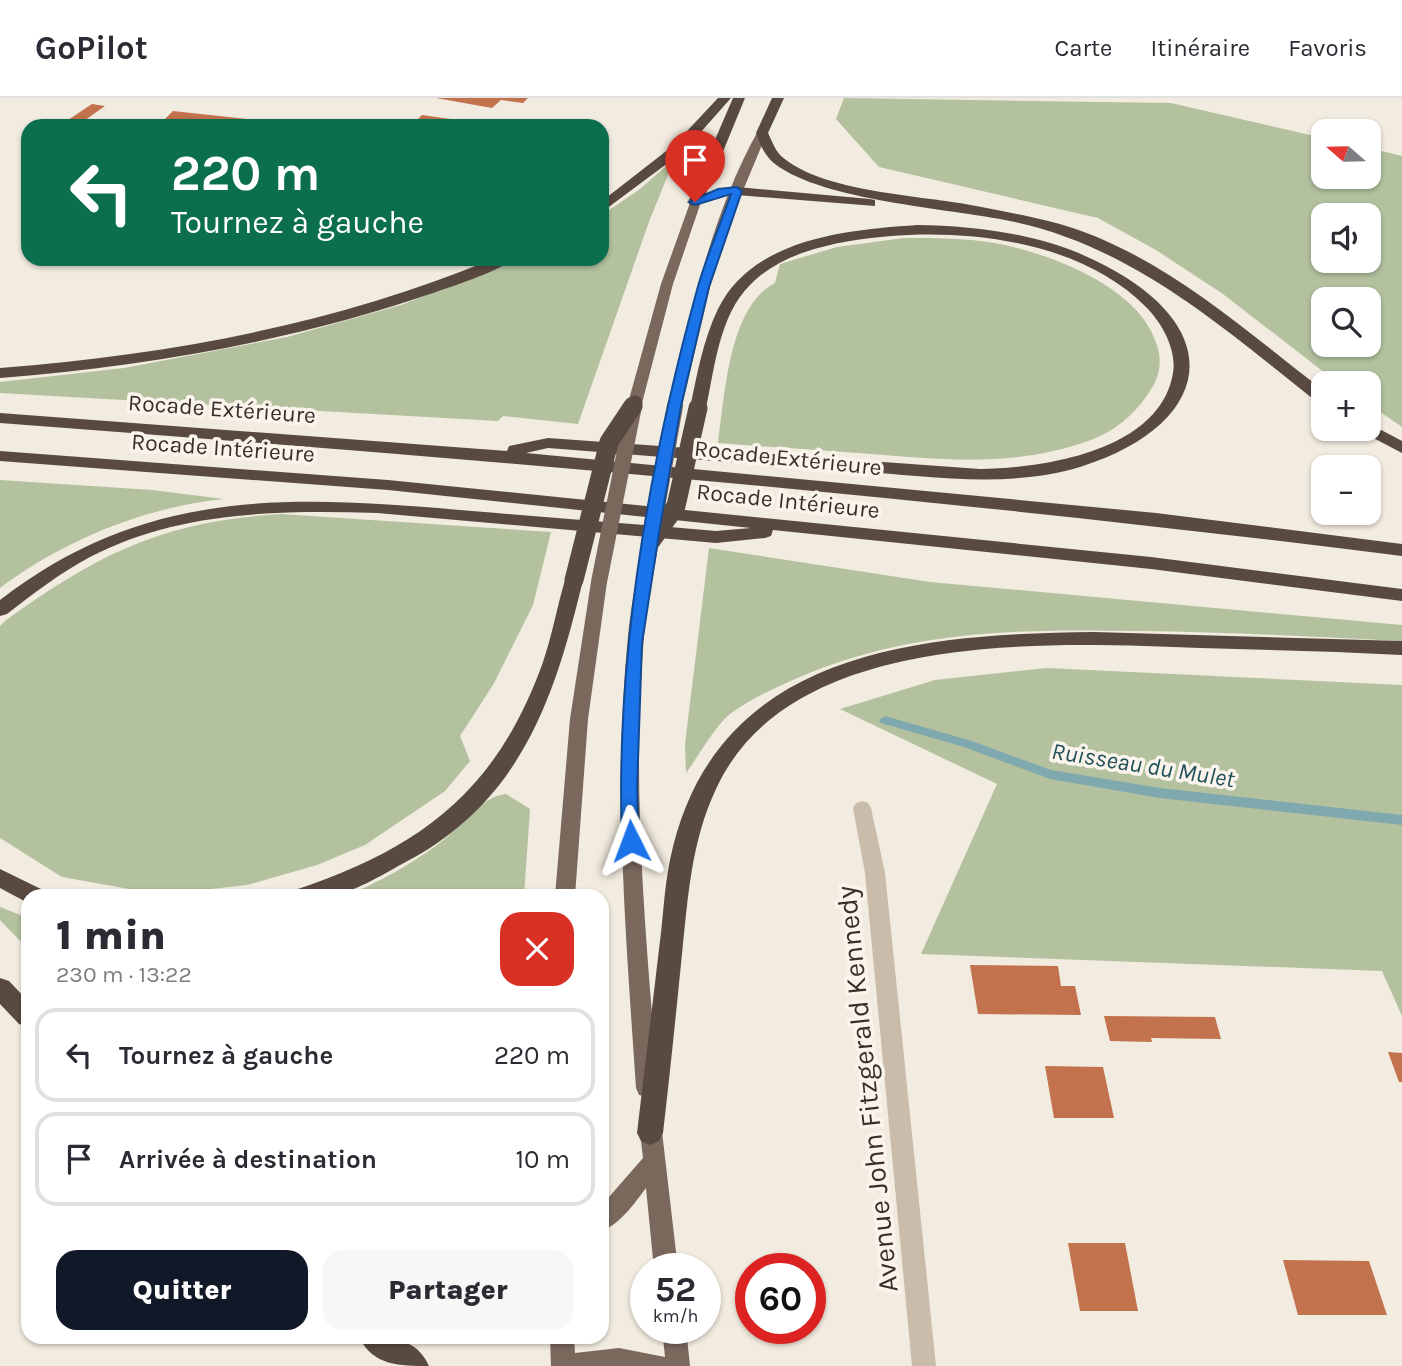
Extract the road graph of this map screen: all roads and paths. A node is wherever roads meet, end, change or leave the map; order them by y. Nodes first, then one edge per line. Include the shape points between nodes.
1 (725, 98) edge
2 (740, 98) edge
3 (778, 98) edge
4 (762, 133) junction
5 (737, 191) junction
6 (695, 202) junction
7 (609, 203) edge
8 (1008, 217) junction
9 (490, 266) edge
10 (0, 373) edge
11 (1311, 389) edge
12 (635, 402) junction
13 (0, 418) edge
14 (1381, 436) edge
15 (1402, 448) edge
16 (496, 454) junction
17 (0, 456) edge
18 (805, 527) junction
19 (651, 541) junction
20 (1402, 550) edge
21 (1402, 595) edge
22 (0, 610) edge
23 (1402, 648) edge
24 (862, 808) dead end
25 (0, 878) edge
26 (21, 889) edge
27 (324, 889) edge
28 (566, 889) edge
29 (0, 988) edge
30 (21, 1010) edge
31 (650, 1133) junction
32 (653, 1162) junction
33 (609, 1214) edge
34 (664, 1253) edge
35 (384, 1344) edge
36 (562, 1344) edge
37 (676, 1344) edge
38 (414, 1366) edge
39 (563, 1366) edge
40 (658, 1366) edge
41 (678, 1366) edge
42 (924, 1366) edge

1 - 7 highway via 679,148
2 - 6 highway
3 - 4 highway
4 - 5 main road
4 - 8 highway via 779,161 807,176
5 - 6 highway
5 - 8 highway
5 - 19 main road, bridge via 704,287 675,406
6 - 12 main road
8 - 11 highway via 1082,236 1151,269 1185,290
9 - 10 highway via 379,307 261,338 150,357
12 - 27 highway, bridge via 609,442 554,661 509,754 480,794 433,832 385,863
12 - 28 main road, bridge via 599,582 579,719
13 - 16 highway, Rocade Extérieure
14 - 15 highway
16 - 19 highway, bridge via 548,443 917,471 1046,469 1101,455 1146,429 1173,401 1182,360 1171,329 1150,302 1089,263 997,236 923,230 870,233 791,252 748,279 721,320 698,408 676,506
16 - 20 highway, Rocade Extérieure via 1156,519
17 - 18 highway, Rocade Intérieure via 388,485
18 - 21 highway, Rocade Intérieure
18 - 22 highway via 716,537 377,508 247,508 193,515 110,542 39,579
19 - 31 main road via 635,643 629,788
23 - 31 highway via 1034,640 901,654 864,662 801,688 746,729 724,755 691,818 681,861
24 - 42 street, Avenue John Fitzgerald Kennedy via 876,873
25 - 26 highway
29 - 30 highway
31 - 32 main road
32 - 33 main road
32 - 34 main road
35 - 38 highway
36 - 39 main road
37 - 41 main road
39 - 40 main road via 619,1360

